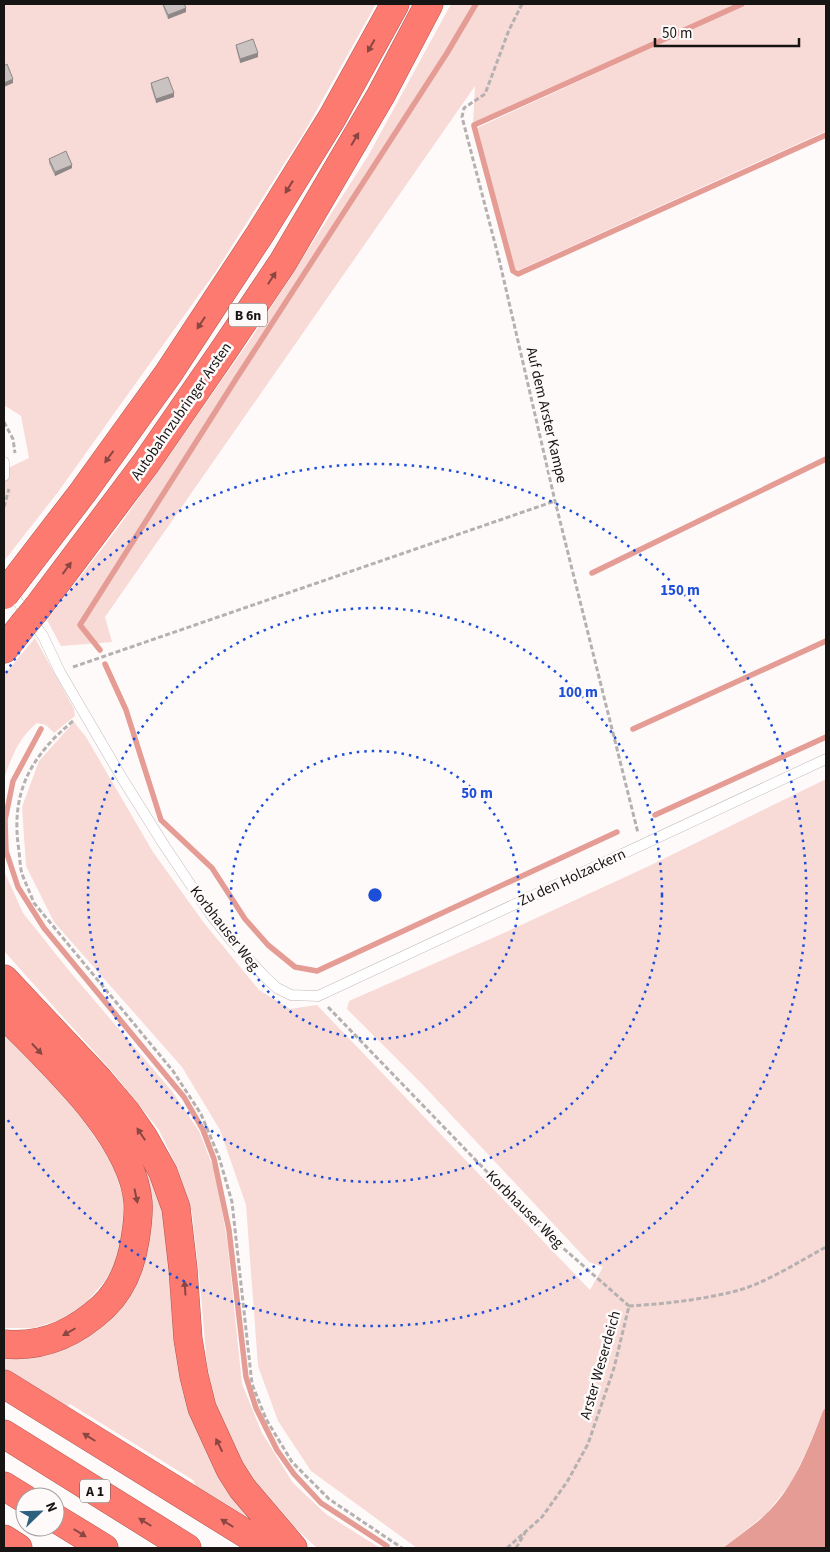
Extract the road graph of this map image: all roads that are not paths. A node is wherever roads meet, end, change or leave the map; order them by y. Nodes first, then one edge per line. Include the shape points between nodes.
1 (395, 4) edge
2 (429, 4) edge
3 (4, 462) edge
4 (4, 476) edge
5 (7, 587) edge
6 (4, 649) edge
7 (826, 759) edge
8 (4, 979) edge
9 (318, 996) joint
10 (4, 1014) edge
11 (4, 1344) edge
12 (4, 1384) edge
13 (4, 1434) edge
14 (4, 1486) edge
15 (15, 1493) edge
16 (65, 1524) edge
17 (4, 1539) edge
18 (18, 1548) edge
19 (104, 1548) edge
20 (187, 1548) edge
21 (269, 1548) edge
22 (293, 1548) edge

1 -> 5 highway, B 6n via 332,118 190,341 83,492
6 -> 2 highway, Autobahnzubringer Arsten / B 6n via 146,462 283,262 381,95
3 - 4 lane
5 - 9 lane, Korbhauser Weg via 43,636 60,672 164,845 211,915 277,988 291,995
7 - 9 lane, Zu den Holzackern
22 -> 8 highway via 242,1488 202,1408 188,1339 176,1208 164,1172 126,1112
10 -> 11 highway via 101,1120 130,1170 138,1201 133,1255 110,1300 94,1316 61,1337 39,1344
21 -> 12 highway
20 -> 13 highway, A 1
14 - 15 highway
16 -> 19 highway
17 - 18 highway

